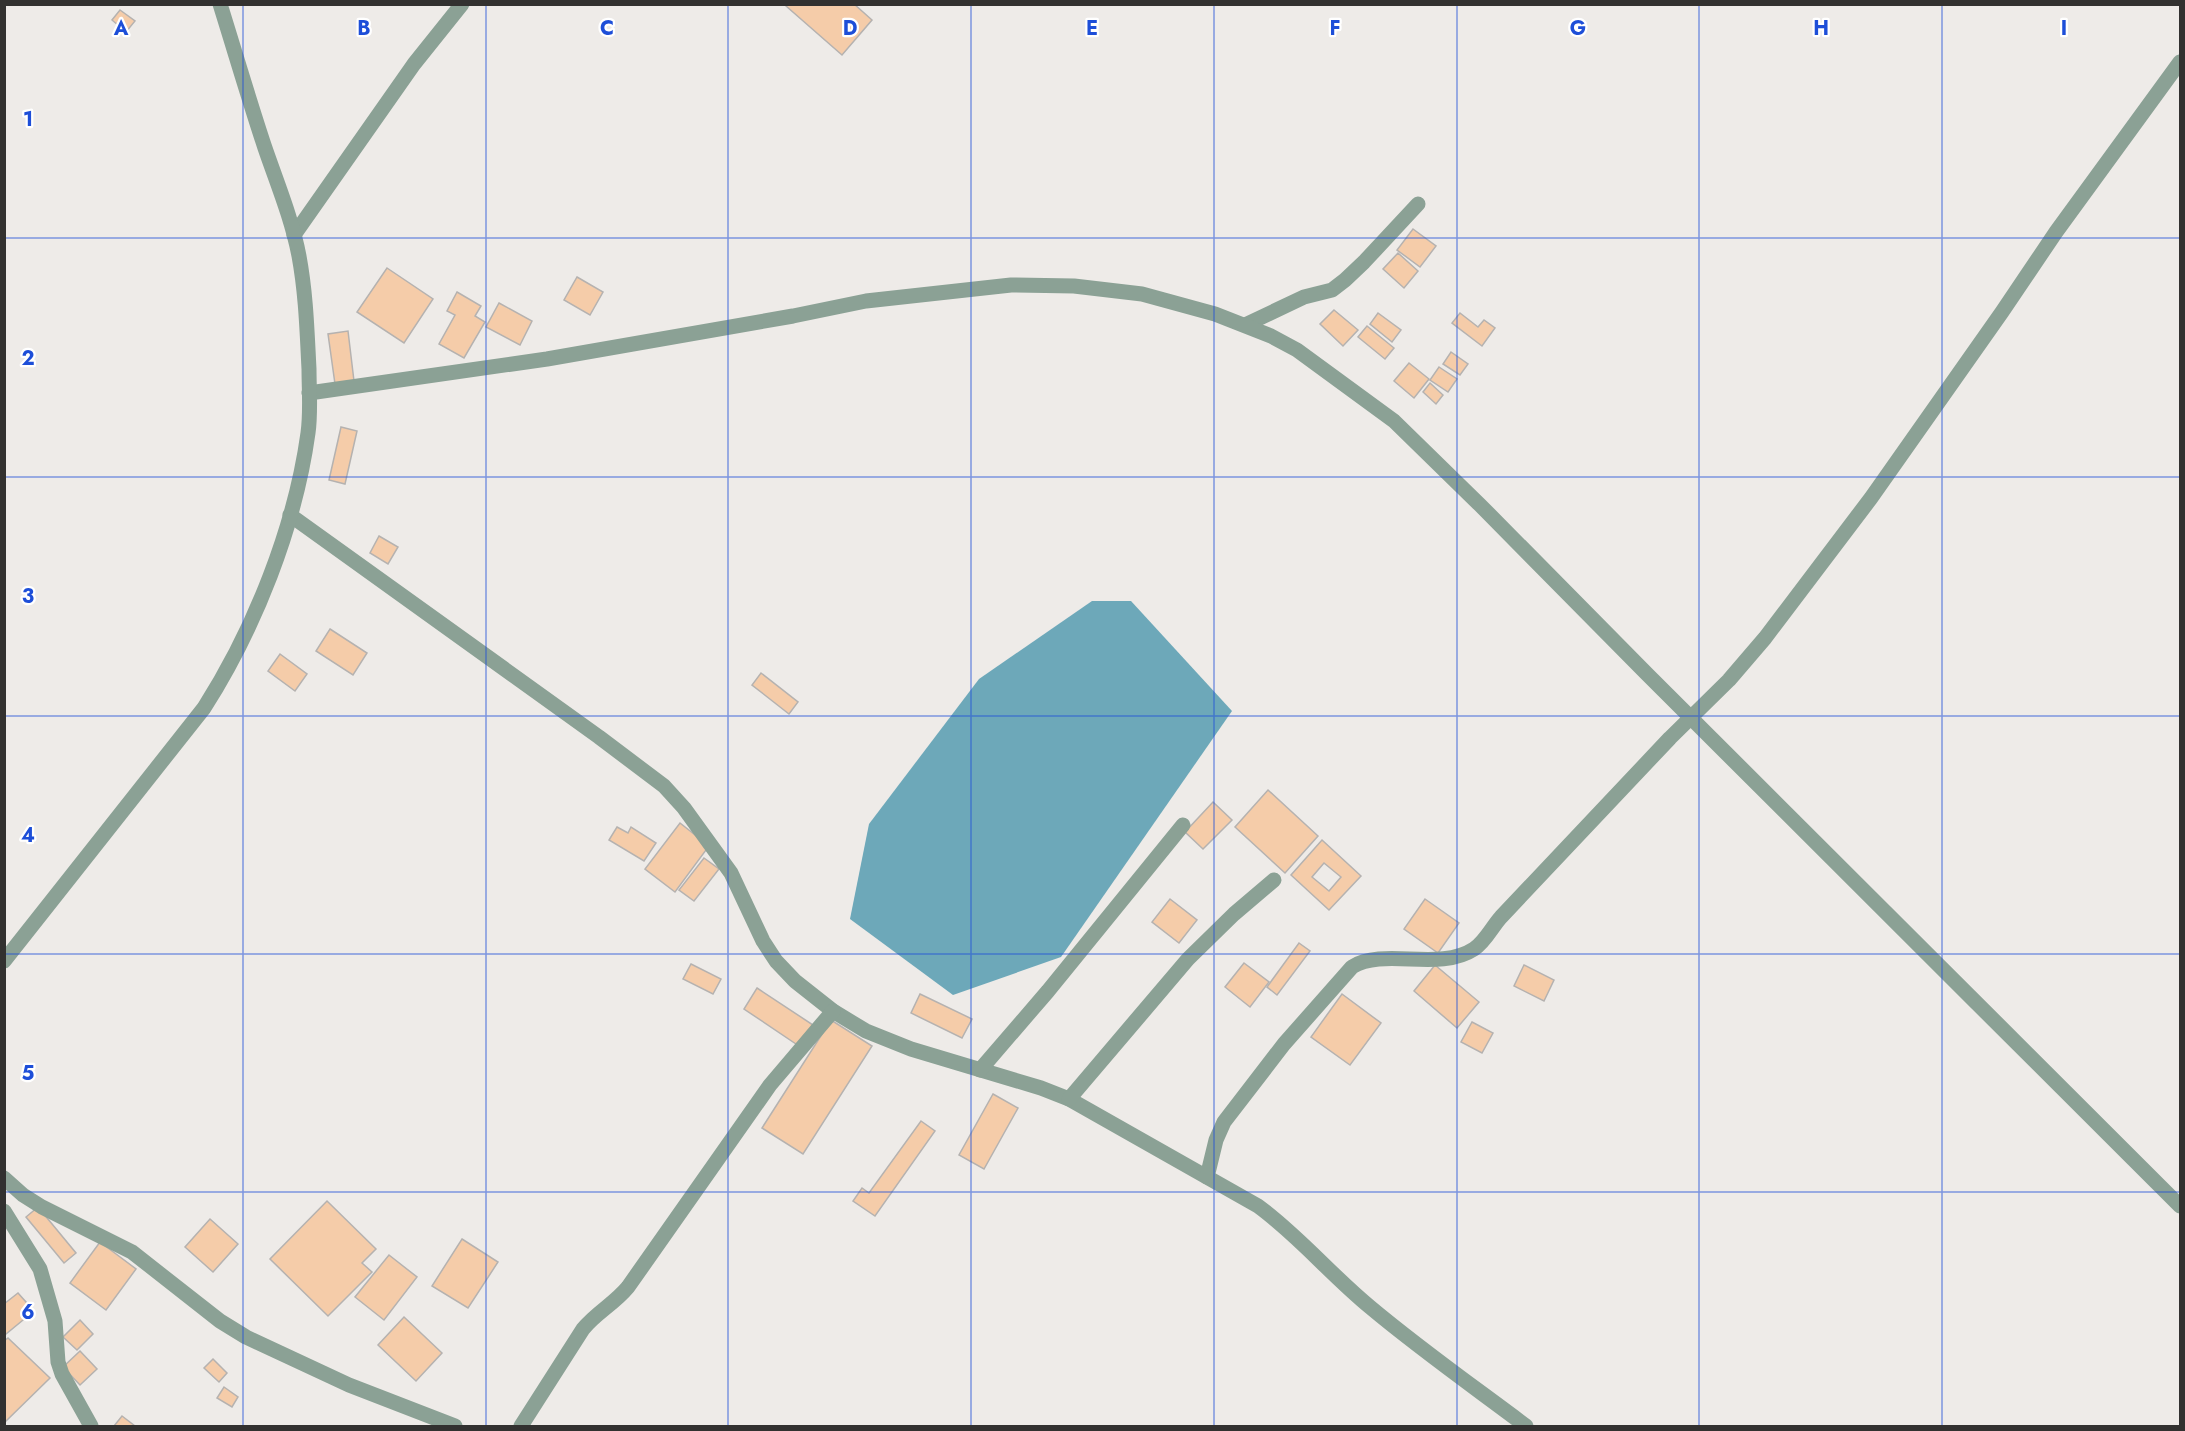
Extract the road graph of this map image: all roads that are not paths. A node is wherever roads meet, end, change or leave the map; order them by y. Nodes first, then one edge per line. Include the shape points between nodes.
1 (220, 4) edge
2 (462, 4) edge
3 (2181, 62) edge
4 (1418, 204) dead end
5 (294, 235) junction
6 (1245, 325) junction
7 (310, 399) junction
8 (290, 515) junction
9 (1687, 721) junction
10 (1183, 825) dead end
11 (1274, 880) dead end
12 (4, 961) edge
13 (833, 1011) junction
14 (980, 1070) junction
15 (1069, 1100) junction
16 (1207, 1177) junction
17 (4, 1178) edge
18 (2181, 1206) edge
19 (4, 1211) edge
20 (90, 1426) edge
21 (455, 1426) edge
22 (521, 1426) edge
23 (1526, 1426) edge

1 - 5 street
2 - 5 street via 414,64
3 - 9 street via 2056,232 1871,498 1765,638
4 - 6 street via 1332,290 1304,297
5 - 7 street via 307,317
6 - 7 street via 1182,304 1121,291 1074,286 992,286 866,301
6 - 9 street via 1297,350 1394,421 1480,504
7 - 8 street via 308,433
8 - 12 street via 259,600 210,699
8 - 13 street via 664,786 731,873 776,961
9 - 16 street via 1476,948 1454,957 1371,960 1352,967 1284,1044 1224,1122
9 - 18 street
10 - 14 street
11 - 15 street via 1188,959
13 - 14 street via 911,1049
13 - 22 street via 770,1085 628,1287 583,1329
14 - 15 street
15 - 16 street
16 - 23 street via 1281,1223 1370,1307
17 - 21 street via 42,1207 132,1252 246,1337 350,1385
19 - 20 street via 40,1269 55,1321 58,1362

